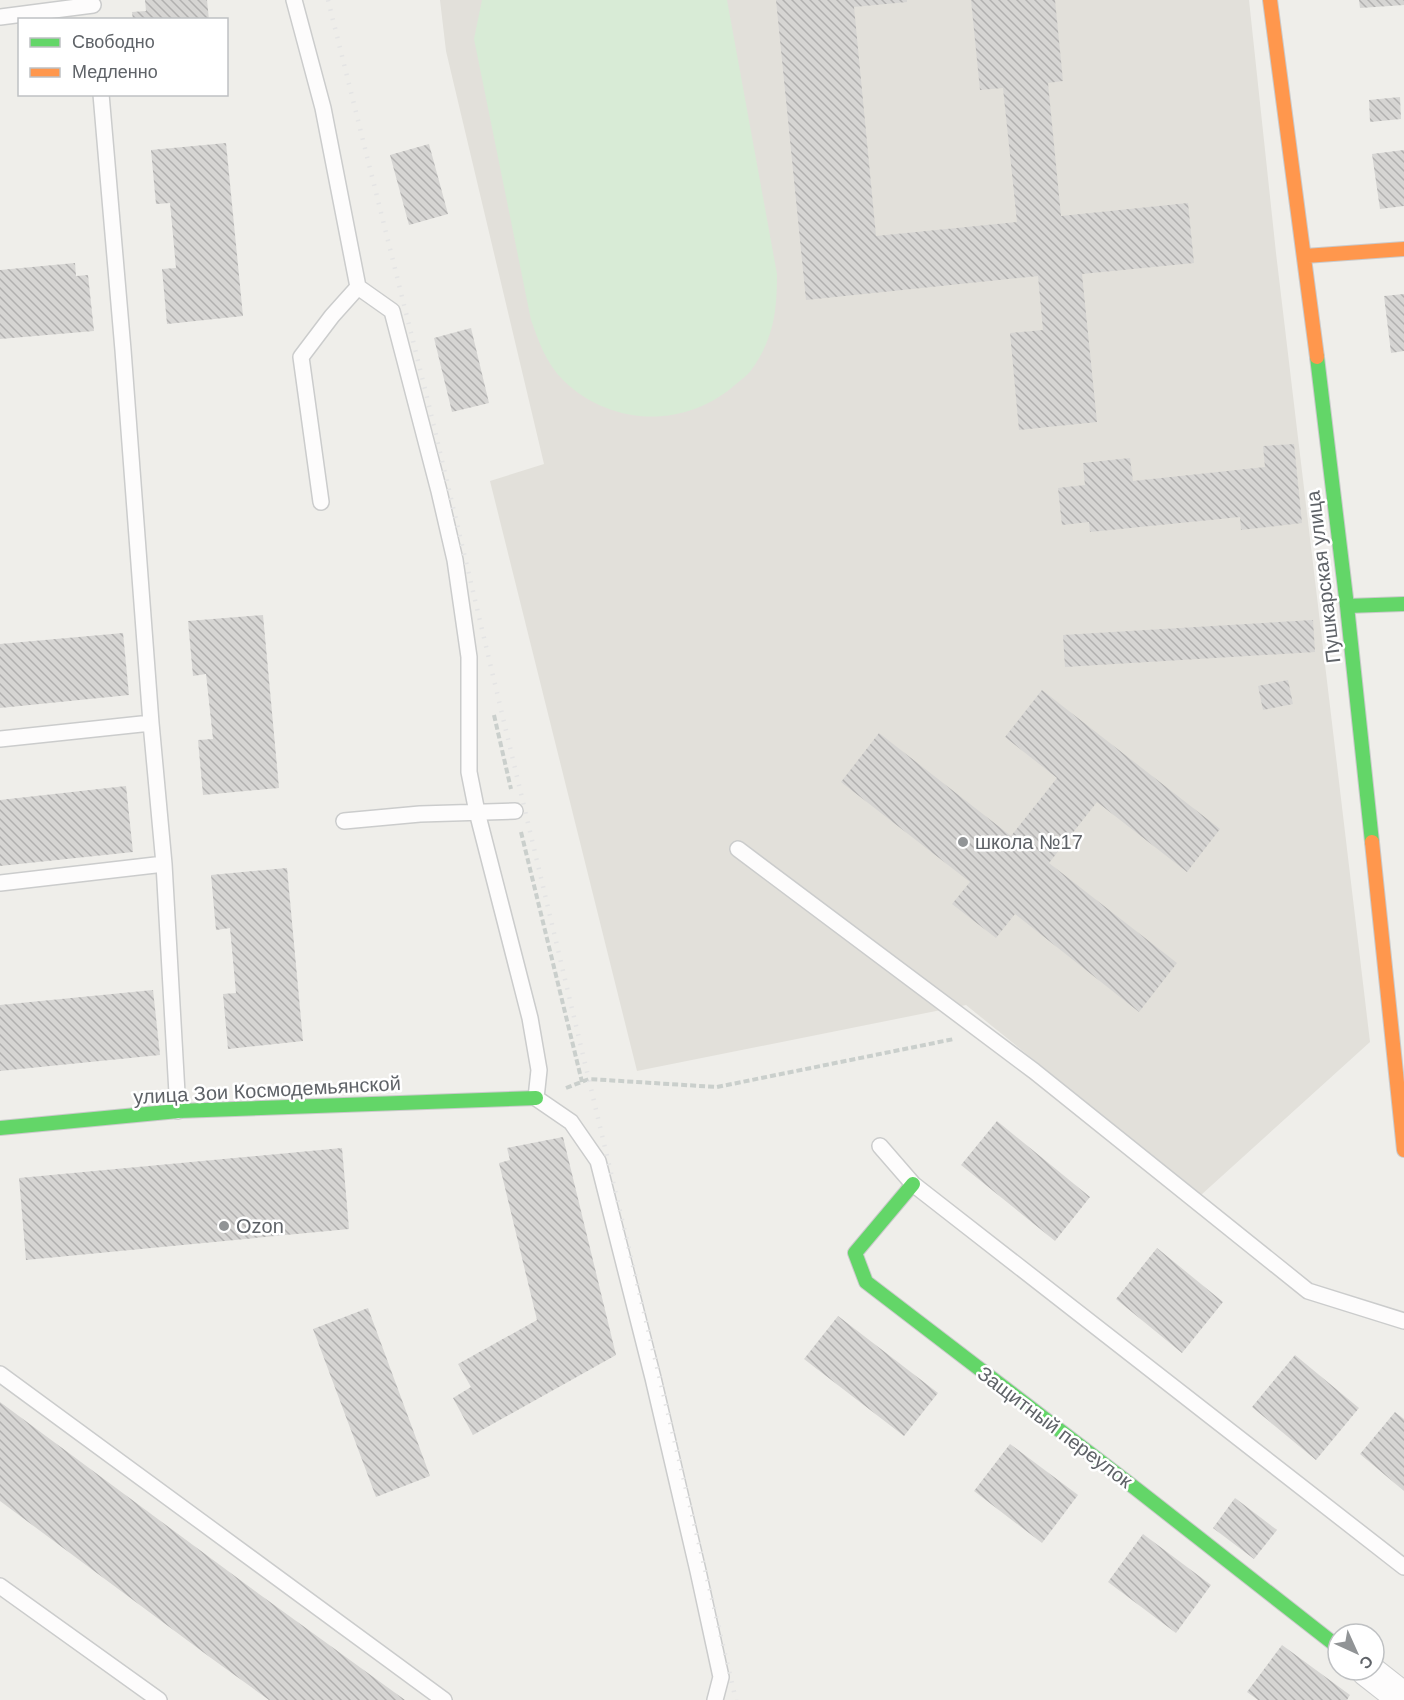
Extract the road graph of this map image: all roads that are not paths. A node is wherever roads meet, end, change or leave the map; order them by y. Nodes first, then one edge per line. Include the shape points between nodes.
1 (294, 0) edge
2 (1270, 0) edge
3 (93, 8) edge
4 (0, 17) edge
5 (100, 96) edge
6 (1404, 249) edge
7 (1305, 256) junction
8 (358, 288) junction
9 (321, 502) dead end
10 (1404, 604) edge
11 (1347, 606) junction
12 (151, 723) junction
13 (0, 739) edge
14 (515, 810) road end
15 (477, 812) junction
16 (344, 821) dead end
17 (738, 849) dead end
18 (164, 864) junction
19 (0, 883) edge
20 (536, 1098) junction
21 (178, 1111) junction
22 (0, 1128) edge
23 (880, 1146) dead end
24 (1404, 1150) edge
25 (912, 1184) junction
26 (1404, 1321) edge
27 (0, 1374) edge
28 (1404, 1568) edge
29 (0, 1586) edge
30 (1326, 1638) edge
31 (1382, 1682) edge
32 (1404, 1699) edge
33 (159, 1700) edge
34 (444, 1700) edge
35 (715, 1700) edge

1 - 8 lane via 322,108
2 - 7 street, Пушкарская улица
3 - 4 lane
5 - 12 lane
6 - 7 street
7 - 11 street, Пушкарская улица
8 - 9 lane via 301,357
8 - 15 lane via 392,310 439,491 469,657 469,772
10 - 11 street
11 - 24 street, Пушкарская улица
12 - 13 lane
12 - 18 lane
14 - 15 lane
15 - 16 lane
15 - 20 lane via 530,1018 539,1070
17 - 26 lane via 1034,1071 1308,1291
18 - 19 lane
18 - 21 lane
20 - 21 street, улица Зои Космодемьянской
20 - 35 lane via 571,1122 598,1161 698,1571 721,1677
21 - 22 street, улица Зои Космодемьянской
23 - 25 lane
25 - 28 lane
25 - 30 street, Защитный переулок via 855,1253 866,1282
27 - 34 lane
29 - 33 lane
31 - 32 street

